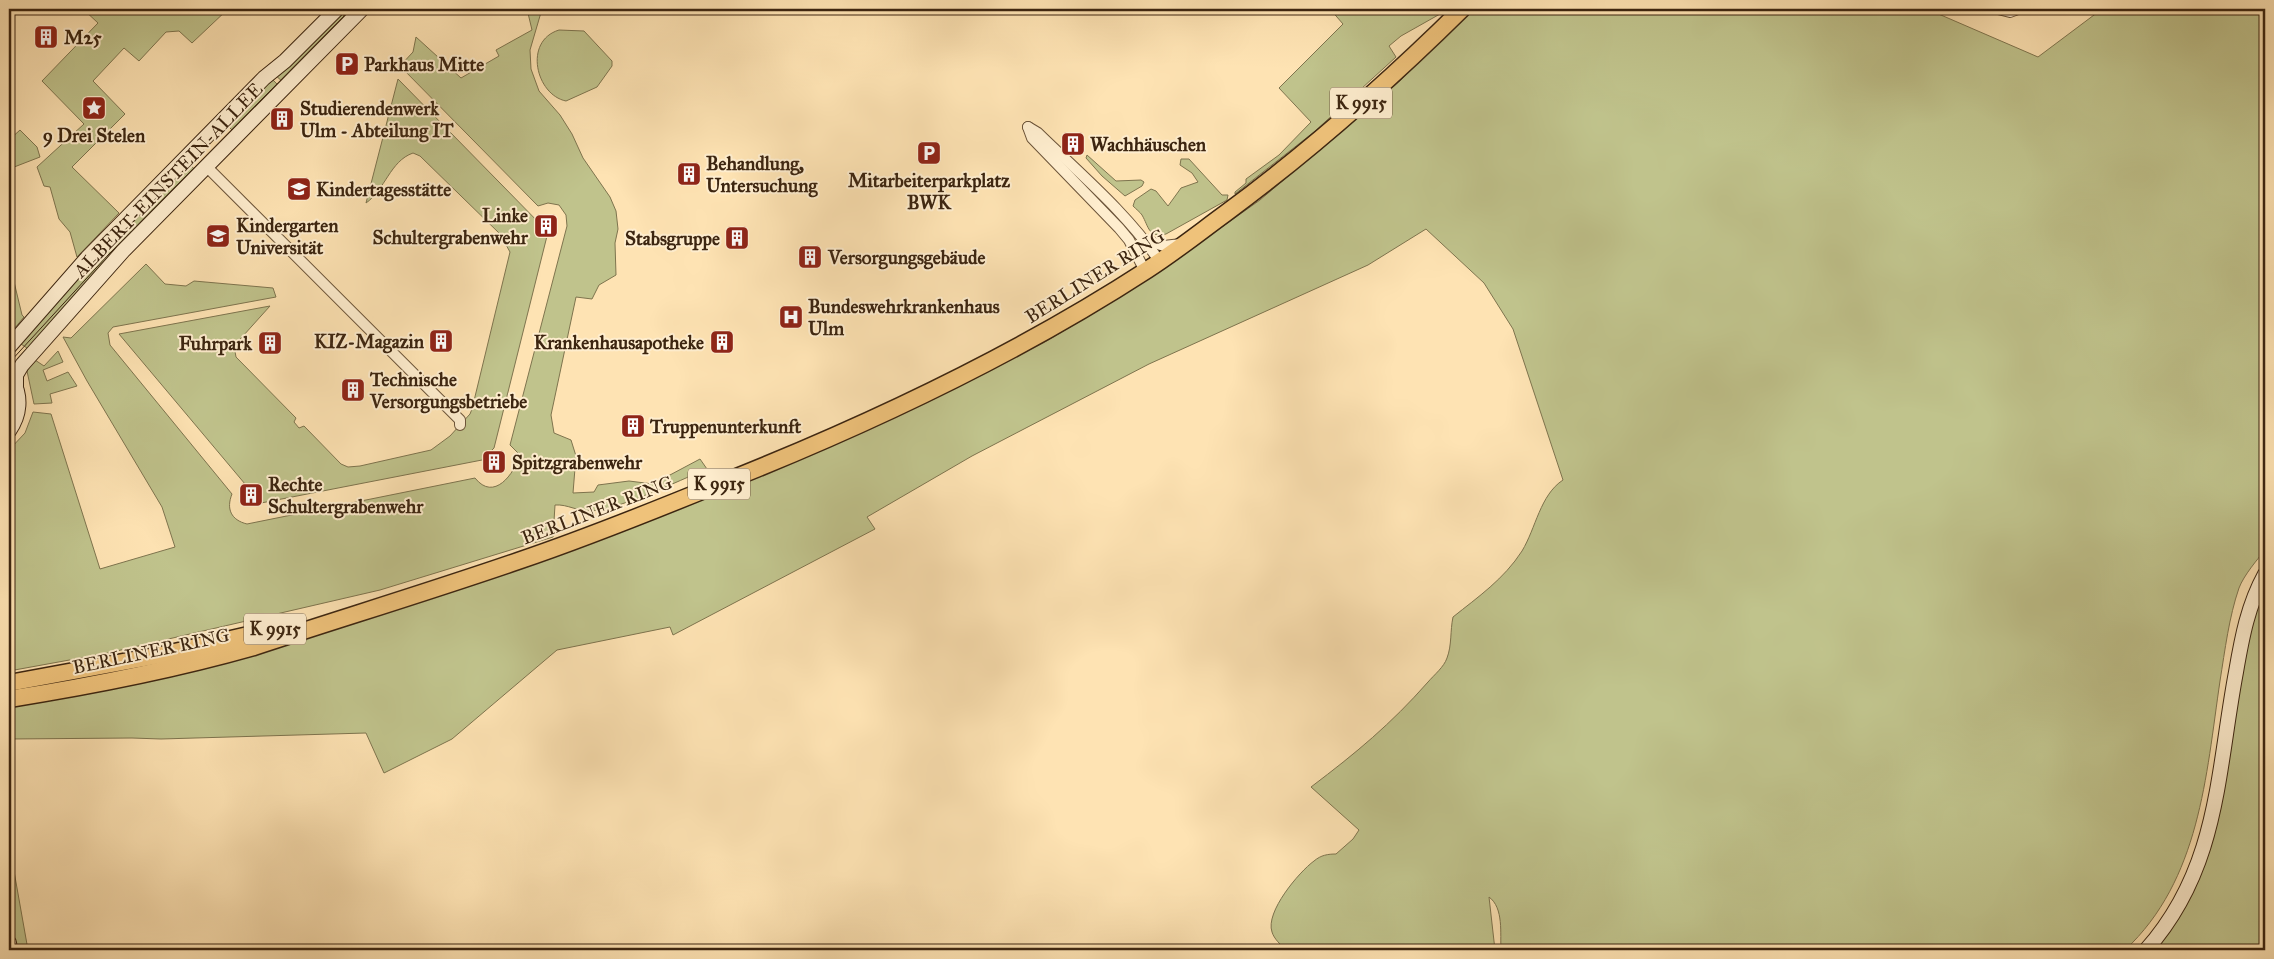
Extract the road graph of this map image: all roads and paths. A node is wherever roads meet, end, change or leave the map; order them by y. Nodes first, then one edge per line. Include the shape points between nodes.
1 (337, 9) edge
2 (362, 9) edge
3 (1462, 9) edge
4 (1998, 9) edge
5 (2018, 9) edge
6 (191, 151) junction
7 (206, 166) junction
8 (1145, 240) junction
9 (1185, 244) junction
10 (1160, 262) junction
11 (1145, 271) junction
12 (9, 347) edge
13 (12, 380) edge
14 (460, 425) dead end
15 (9, 431) edge
16 (2265, 574) edge
17 (384, 604) junction
18 (9, 683) edge
19 (9, 699) edge
20 (9, 942) edge
21 (10, 950) edge
22 (2146, 950) edge

1 - 6 street, ALBERT-EINSTEIN-ALLEE
2 - 7 street, ALBERT-EINSTEIN-ALLEE
3 - 9 main road, BERLINER RING / K 9915 via 1395,74 1321,138 1255,193
4 - 5 street via 2006,12
6 - 7 street
6 - 12 street, ALBERT-EINSTEIN-ALLEE via 92,253
7 - 13 street, ALBERT-EINSTEIN-ALLEE via 112,262 26,359
7 - 14 street via 460,420
8 - 9 street via 1164,246
8 - 10 street
8 - 11 street via 1028,127 1032,138 1119,228
9 - 10 main road, BERLINER RING / K 9915
10 - 11 main road, BERLINER RING / K 9915
11 - 17 main road, BERLINER RING / K 9915 via 1041,334 929,394 813,446 669,505 518,561
13 - 15 street via 18,398 18,412
16 - 22 street via 2249,608 2244,629 2219,786 2202,854 2174,914
17 - 18 main road, BERLINER RING / K 9915 via 157,656
17 - 19 main road, BERLINER RING / K 9915 via 216,658 120,680
20 - 21 street

